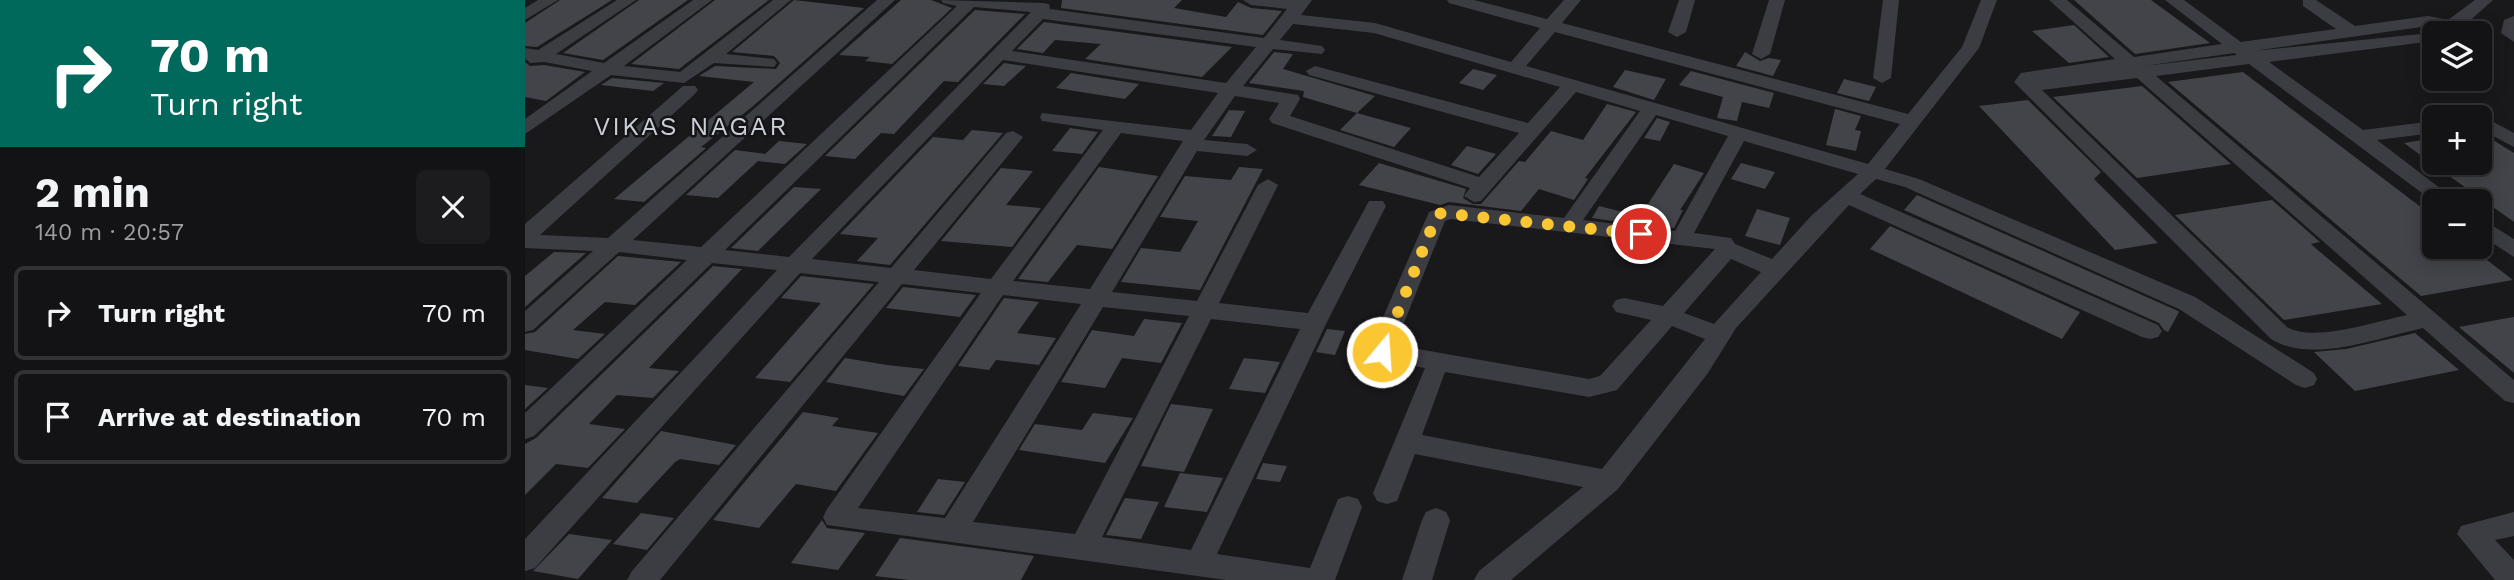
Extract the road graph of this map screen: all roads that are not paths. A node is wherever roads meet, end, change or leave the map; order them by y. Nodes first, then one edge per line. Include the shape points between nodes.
1 (550, 0) edge
2 (628, 0) edge
3 (704, 0) edge
4 (783, 0) edge
5 (887, 0) edge
6 (1251, 0) edge
7 (1455, 0) edge
8 (1571, 0) edge
9 (1687, 0) edge
10 (1777, 0) edge
11 (1891, 0) edge
12 (1989, 0) edge
13 (2057, 0) edge
14 (2173, 0) edge
15 (2485, 0) edge
16 (964, 1) edge
17 (2309, 3) dead end
18 (1044, 7) edge
19 (1298, 8) edge
20 (525, 15) edge
21 (2460, 21) edge
22 (2514, 21) edge
23 (2422, 22) edge
24 (1552, 25) junction
25 (1677, 32) dead end
26 (2352, 32) junction
27 (2422, 37) edge
28 (2514, 37) edge
29 (1267, 45) junction
30 (1316, 50) dead end
31 (2242, 53) junction
32 (533, 54) edge
33 (999, 54) junction
34 (1761, 54) dead end
35 (713, 58) junction
36 (768, 63) dead end
37 (525, 66) edge
38 (1515, 68) junction
39 (2133, 68) junction
40 (608, 69) junction
41 (1315, 71) dead end
42 (1882, 78) dead end
43 (1571, 85) junction
44 (1231, 89) junction
45 (689, 90) dead end
46 (1653, 106) junction
47 (1049, 117) dead end
48 (2514, 120) edge
49 (1912, 121) junction
50 (2492, 121) edge
51 (1115, 127) junction
52 (525, 128) edge
53 (2492, 128) edge
54 (2422, 129) edge
55 (1530, 130) junction
56 (1739, 133) junction
57 (1013, 137) dead end
58 (2358, 137) junction
59 (1194, 140) junction
60 (2514, 141) edge
61 (1247, 150) dead end
62 (1874, 170) junction
63 (1268, 185) dead end
64 (1482, 185) junction
65 (2430, 189) edge
66 (1847, 196) junction
67 (1468, 204) dead end
68 (1375, 206) dead end
69 (1574, 218) dead end
70 (1685, 230) dead end
71 (2492, 234) edge
72 (525, 239) edge
73 (616, 244) junction
74 (1727, 249) junction
75 (2514, 250) edge
76 (706, 254) junction
77 (795, 264) junction
78 (1776, 269) junction
79 (895, 274) junction
80 (997, 285) junction
81 (1096, 297) junction
82 (1624, 306) dead end
83 (1203, 307) junction
84 (1667, 315) junction
85 (2428, 319) junction
86 (1315, 322) junction
87 (525, 324) edge
88 (2150, 331) dead end
89 (1719, 335) junction
90 (1434, 374) dead end
91 (2305, 379) dead end
92 (2514, 394) edge
93 (525, 429) edge
94 (1406, 442) junction
95 (1608, 481) junction
96 (1387, 493) dead end
97 (1348, 507) dead end
98 (1436, 520) dead end
99 (2514, 524) edge
100 (953, 532) junction
101 (1083, 546) junction
102 (525, 559) edge
103 (1199, 562) junction
104 (642, 580) edge
105 (1307, 580) edge
106 (1321, 580) edge
107 (1417, 580) edge
108 (1489, 580) edge
109 (2514, 580) edge

1 - 20 street
2 - 32 street
3 - 40 street
4 - 35 street
5 - 73 street
6 - 19 street
7 - 24 street
8 - 24 street
9 - 25 street
10 - 34 street
11 - 42 street
12 - 49 street via 1970,48
13 - 39 street
14 - 31 street
15 - 21 street
16 - 18 street
16 - 76 street
17 - 26 street
18 - 29 street
18 - 33 street
19 - 29 street
19 - 38 street
22 - 28 street via 2510,33
23 - 26 street
24 - 38 street
24 - 49 street
26 - 31 street
27 - 31 street
29 - 30 street
29 - 44 street
31 - 39 street
31 - 58 street
32 - 37 street
32 - 40 street
33 - 44 street
33 - 77 street
35 - 36 street
35 - 40 street via 684,78
38 - 43 street
39 - 85 street
39 - 85 street via 2027,77 2023,82 2292,341 2318,342
40 - 52 street
41 - 55 street
43 - 46 street
43 - 55 street
44 - 59 street
44 - 64 street via 1291,99 1279,119
45 - 72 street
46 - 56 street
46 - 69 street
47 - 51 street
48 - 50 street
49 - 62 street
51 - 59 street
51 - 80 street
53 - 60 street
54 - 58 street
55 - 64 street
56 - 62 street
56 - 70 street
57 - 79 street
58 - 65 street
59 - 61 street
59 - 81 street
62 - 66 street
62 - 91 street via 2187,303
63 - 83 street
64 - 67 street
66 - 78 street
66 - 88 street
68 - 86 street
71 - 75 street
72 - 73 street
73 - 76 street
73 - 87 street
74 - 78 street
74 - 84 street
74 - 84 street via 1723,243 1441,213 1382,352 1598,388 1608,383
76 - 77 street
76 - 93 street
77 - 79 street
77 - 102 street
78 - 89 street
79 - 80 street
79 - 104 street
80 - 81 street
80 - 100 street via 837,517
81 - 83 street
81 - 100 street
82 - 84 street
83 - 86 street
83 - 101 street
84 - 89 street
85 - 92 street
86 - 103 street
89 - 95 street
90 - 94 street
94 - 95 street
94 - 96 street
95 - 108 street
97 - 106 street
98 - 107 street
99 - 109 street via 2471,534
100 - 101 street
101 - 103 street
103 - 105 street

